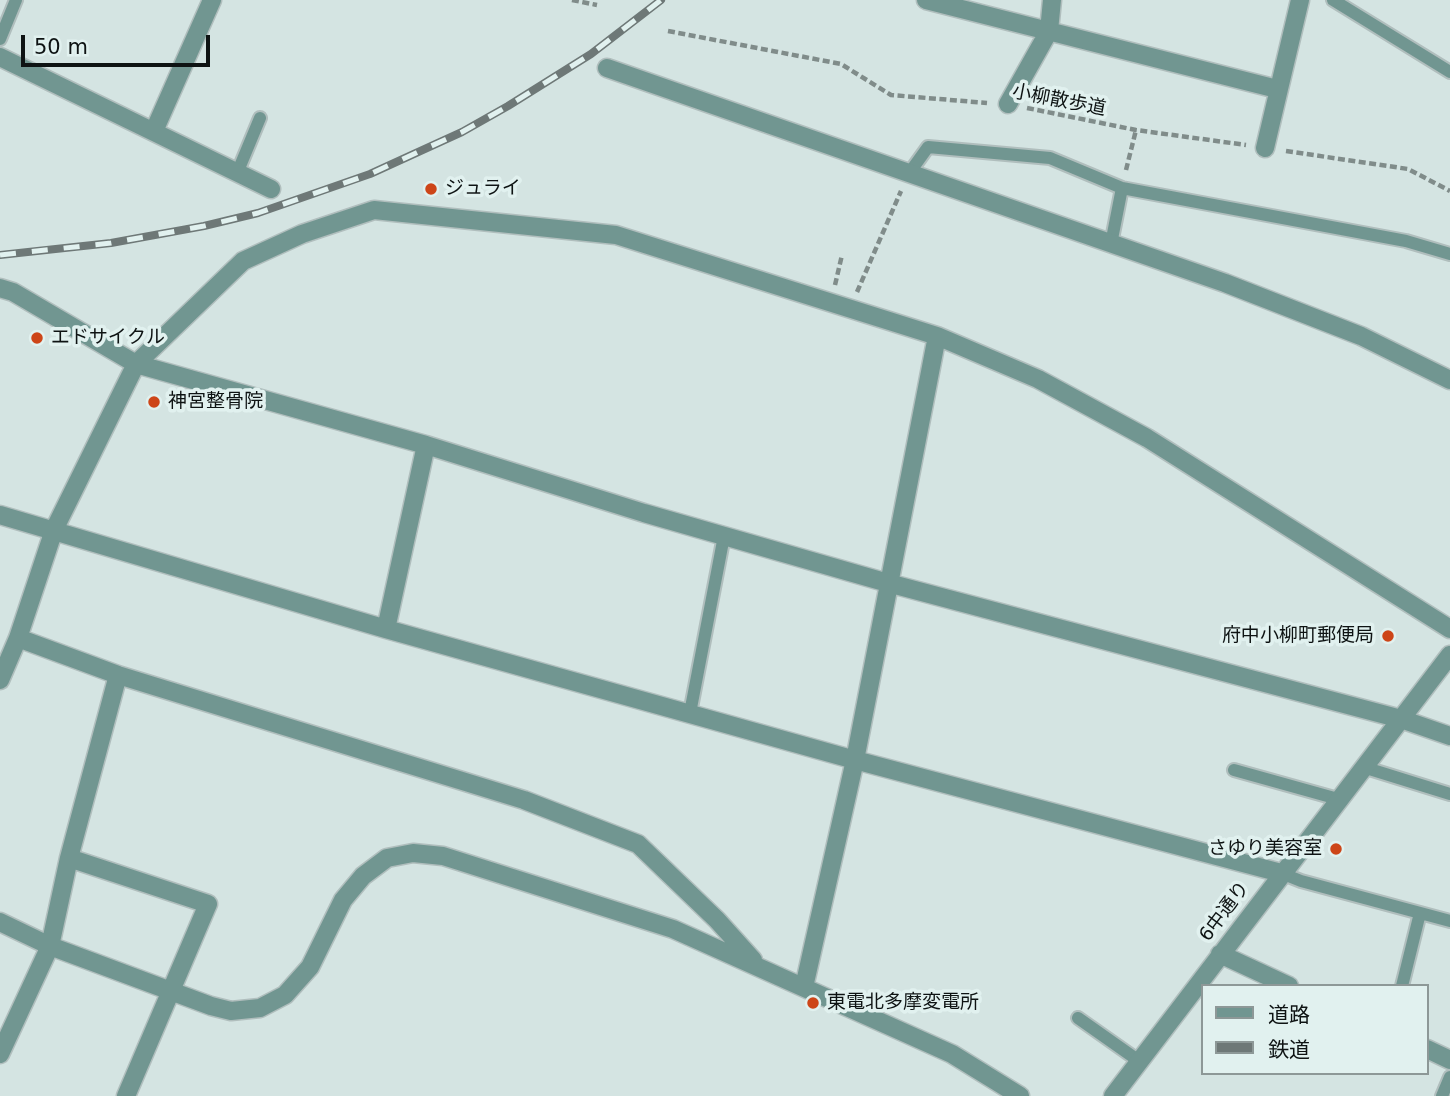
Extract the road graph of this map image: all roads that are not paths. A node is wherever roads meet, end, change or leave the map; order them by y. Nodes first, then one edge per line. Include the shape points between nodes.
1 (16, 0) edge
2 (212, 0) edge
3 (926, 0) edge
4 (1052, 0) edge
5 (1300, 0) edge
6 (1333, 0) edge
7 (1049, 31) junction
8 (0, 39) edge
9 (0, 57) edge
10 (607, 68) dead end
11 (1450, 72) edge
12 (1277, 89) junction
13 (1008, 104) road end
14 (260, 118) dead end
15 (154, 131) junction
16 (1265, 148) road end
17 (238, 171) junction
18 (910, 172) junction
19 (1122, 188) junction
20 (271, 189) dead end
21 (1111, 244) junction
22 (1450, 254) edge
23 (0, 288) edge
24 (937, 336) junction
25 (136, 364) junction
26 (1450, 380) edge
27 (426, 445) junction
28 (0, 515) edge
29 (54, 530) junction
30 (724, 536) junction
31 (888, 583) junction
32 (386, 629) junction
33 (1450, 629) edge
34 (18, 638) junction
35 (1450, 655) edge
36 (118, 675) junction
37 (0, 680) edge
38 (690, 713) junction
39 (1401, 719) junction
40 (1450, 736) edge
41 (855, 760) junction
42 (1363, 767) junction
43 (1234, 770) dead end
44 (1450, 794) edge
45 (1339, 799) junction
46 (69, 858) junction
47 (1281, 873) junction
48 (1420, 913) junction
49 (1450, 921) edge
50 (0, 922) edge
51 (50, 946) junction
52 (1220, 954) junction
53 (757, 965) junction
54 (1285, 984) edge
55 (1402, 984) edge
56 (804, 987) junction
57 (170, 992) junction
58 (1078, 1018) dead end
59 (1429, 1050) edge
60 (0, 1054) edge
61 (1450, 1060) edge
62 (1139, 1061) junction
63 (1450, 1077) edge
64 (126, 1096) edge
65 (1020, 1096) edge
66 (1113, 1096) edge
67 (1442, 1096) edge

1 - 8 lane
2 - 15 street
3 - 7 street
4 - 7 street
5 - 12 street
6 - 11 lane
7 - 12 street
7 - 13 street
9 - 15 street
10 - 18 street
12 - 16 street
14 - 17 lane
15 - 17 street
17 - 20 street
18 - 19 lane via 928,147 1050,158
18 - 21 street
19 - 21 lane
19 - 22 lane via 1406,241
21 - 26 street via 1361,336
23 - 25 street
24 - 25 street via 616,235 373,210 302,234 243,261
24 - 31 street
24 - 33 street via 1038,379 1147,438
25 - 27 street
25 - 29 street
27 - 30 street
27 - 32 street
28 - 29 street
29 - 32 street
29 - 34 street
30 - 31 street
30 - 38 lane
31 - 39 street
31 - 41 street
32 - 38 street
34 - 36 street
34 - 37 street
35 - 39 street, 6中通り
36 - 46 street
36 - 53 street via 524,800 638,844
38 - 41 street
39 - 40 street
39 - 42 street, 6中通り
41 - 47 street
41 - 56 street
42 - 44 lane
42 - 45 street, 6中通り
43 - 45 lane
45 - 47 street, 6中通り
46 - 51 street
46 - 57 street via 208,904
47 - 48 lane
47 - 52 street, 6中通り
48 - 49 lane
48 - 55 lane
50 - 51 street
51 - 57 street
51 - 60 street
52 - 54 street
52 - 62 street, 6中通り
53 - 56 street
53 - 57 street via 673,929 443,856 413,853 387,858 363,876 343,900 310,967 285,995 260,1008 231,1011
56 - 65 street via 952,1054
57 - 64 street
58 - 62 lane
59 - 61 street
62 - 66 street, 6中通り
63 - 67 lane

